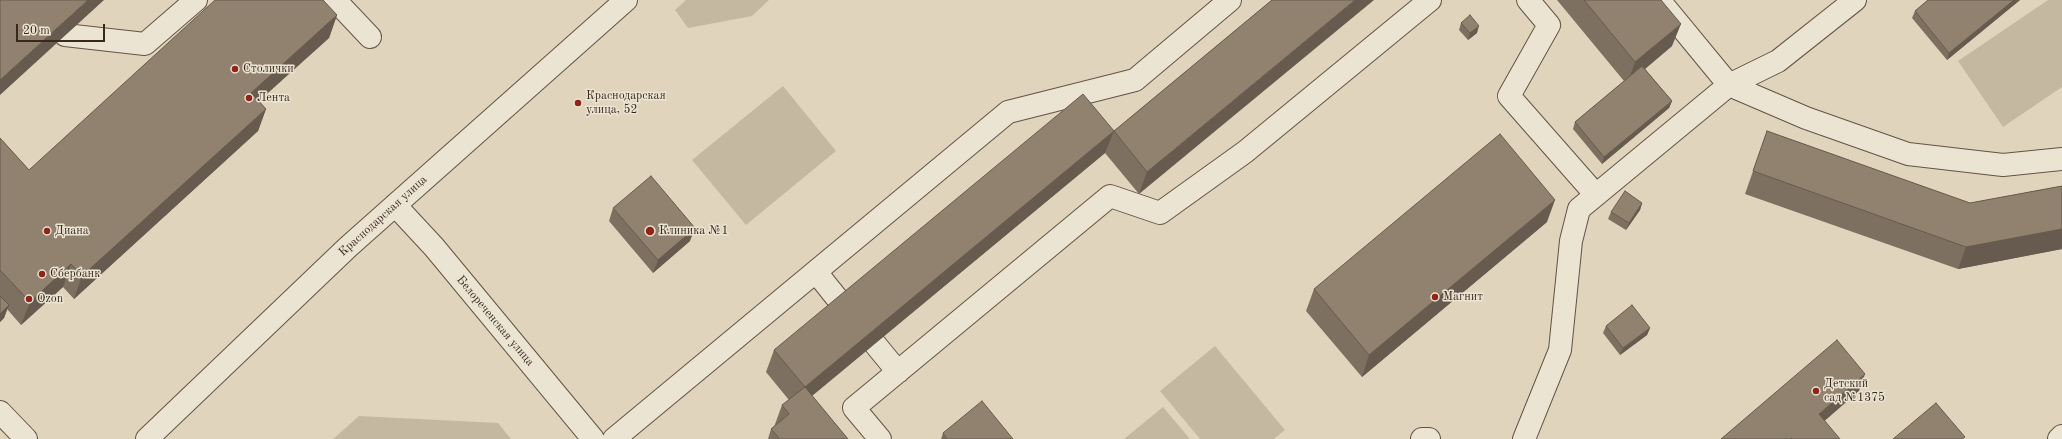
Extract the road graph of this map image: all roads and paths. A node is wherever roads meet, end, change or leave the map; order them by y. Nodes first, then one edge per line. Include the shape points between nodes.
1 (196, 0) edge
2 (335, 0) edge
3 (626, 0) edge
4 (1230, 0) edge
5 (1430, 0) edge
6 (1528, 0) edge
7 (1659, 0) edge
8 (1855, 0) edge
9 (65, 35) edge
10 (370, 37) dead end
11 (1730, 85) junction
12 (2062, 159) edge
13 (1596, 195) junction
14 (395, 205) junction
15 (816, 272) junction
16 (844, 307) edge
17 (875, 344) edge
18 (898, 372) junction
19 (0, 412) edge
20 (2062, 436) edge
21 (26, 439) edge
22 (147, 439) edge
23 (593, 439) edge
24 (614, 439) edge
25 (880, 439) edge
26 (1422, 439) edge
27 (1429, 439) edge
28 (1524, 439) edge
29 (2058, 439) edge

1 - 9 street via 145,44
2 - 10 street
3 - 14 street, Краснодарская улица
4 - 15 street via 1135,80 1008,112
5 - 18 street via 1245,152 1160,213 1110,196
6 - 13 street via 1549,25 1509,96
7 - 11 street
8 - 11 street via 1778,61
11 - 12 street via 1806,118 1908,154 2003,165
11 - 13 street
13 - 28 street via 1579,209 1572,241 1560,350
14 - 22 street, Краснодарская улица
14 - 23 street, Белореченская улица via 434,247
15 - 16 street
15 - 24 street
17 - 18 street
18 - 25 street via 854,408
19 - 21 street
20 - 29 street
26 - 27 street

